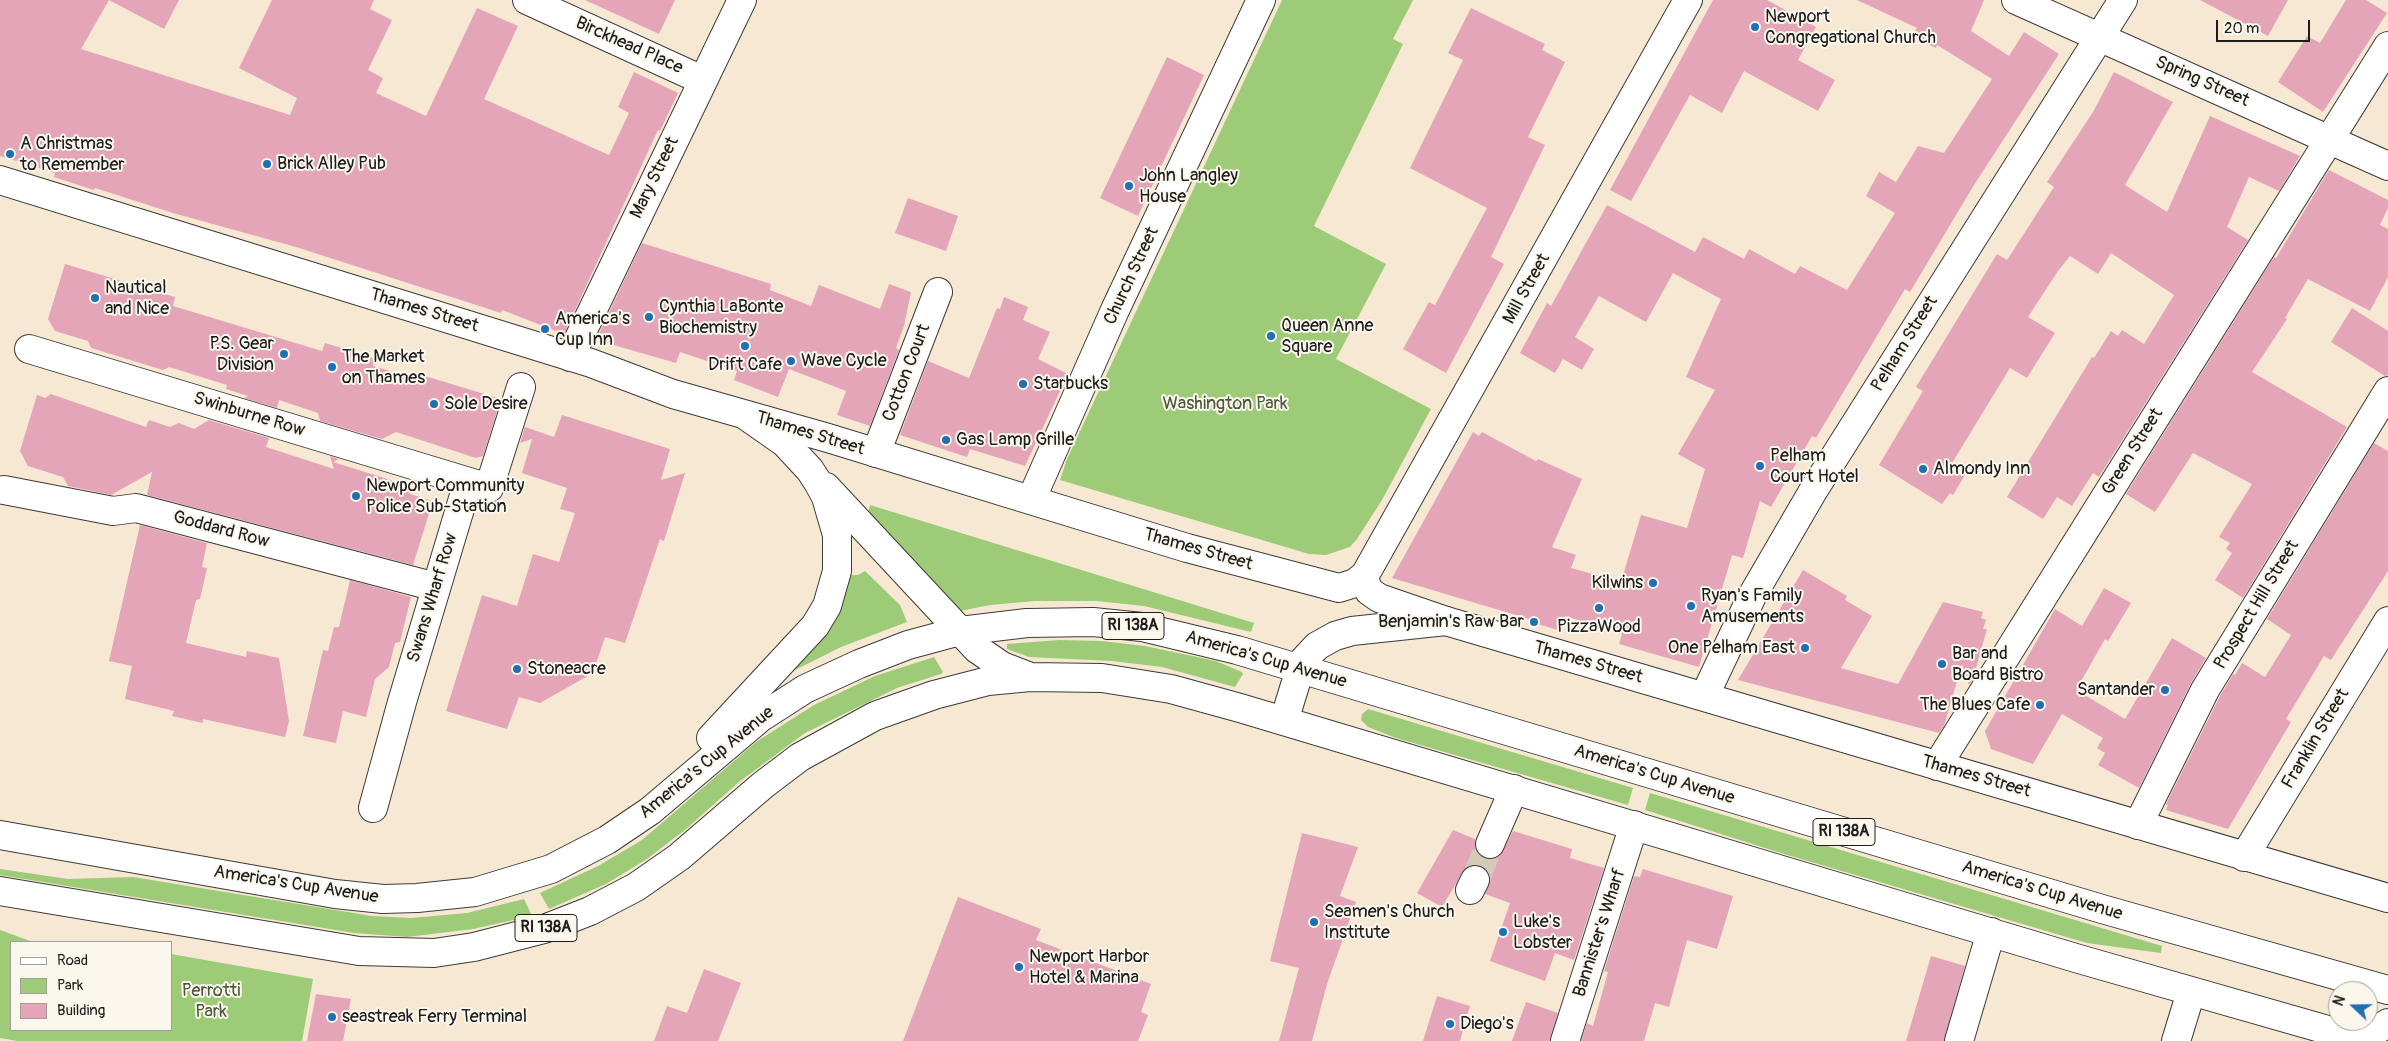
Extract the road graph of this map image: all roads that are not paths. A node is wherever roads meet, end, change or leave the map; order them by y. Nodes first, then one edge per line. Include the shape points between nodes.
1 (528, 0) edge
2 (742, 0) edge
3 (1261, 0) edge
4 (1688, 0) edge
5 (2016, 0) edge
6 (2123, 0) edge
7 (2099, 36) junction
8 (2388, 46) edge
9 (702, 80) junction
10 (2329, 139) junction
11 (2388, 166) edge
12 (0, 180) edge
13 (938, 292) dead end
14 (30, 349) dead end
15 (570, 357) junction
16 (521, 387) dead end
17 (2388, 391) edge
18 (745, 414) junction
19 (876, 454) junction
20 (810, 470) junction
21 (468, 482) junction
22 (4, 490) dead end
23 (1031, 500) junction
24 (1364, 577) junction
25 (436, 587) junction
26 (2388, 621) edge
27 (1446, 622) junction
28 (960, 631) junction
29 (1300, 669) junction
30 (1030, 677) junction
31 (1704, 697) junction
32 (1284, 721) junction
33 (1937, 766) junction
34 (1514, 789) junction
35 (373, 808) dead end
36 (1634, 825) junction
37 (2138, 825) junction
38 (628, 828) junction
39 (0, 835) edge
40 (1490, 844) tunnel mouth
41 (2244, 857) junction
42 (0, 891) edge
43 (2388, 898) edge
44 (1991, 932) junction
45 (2388, 990) edge
46 (2191, 992) junction
47 (2388, 1023) edge
48 (2363, 1040) edge
49 (1565, 1041) edge
50 (1959, 1041) edge
51 (2176, 1041) edge

1 - 9 street, Birckhead Place
2 - 9 street, Mary Street
3 - 23 street, Church Street via 1115,310
4 - 24 street, Mill Street
5 - 7 street, Spring Street
6 - 7 street, Pelham Street
7 - 10 street, Spring Street
7 - 31 street, Pelham Street via 1813,491 1752,596
8 - 10 street, Green Street
9 - 15 street, Mary Street
10 - 11 street, Spring Street
10 - 33 street, Green Street
12 - 15 street, Thames Street
13 - 19 street, Cotton Court
14 - 21 street, Swinburne Row
15 - 18 street, Thames Street via 654,388
16 - 21 street via 489,488
17 - 37 street, Prospect Hill Street via 2205,690
18 - 19 street, Thames Street
18 - 20 street via 774,434
19 - 23 street, Thames Street
20 - 28 street
20 - 38 street via 826,497 837,535 837,571 827,606 807,636
21 - 25 street, Swans Wharf Row
22 - 25 street, Goddard Row via 113,511 136,508
23 - 24 street, Thames Street via 1203,553 1332,588 1351,586
24 - 27 street, Thames Street via 1369,591 1379,598
25 - 35 street, Swans Wharf Row
26 - 41 street, Franklin Street
27 - 29 street via 1342,633 1317,646
27 - 31 street, Thames Street
28 - 29 street, America's Cup Avenue / RI 138A via 1049,622 1117,624 1186,636
28 - 30 street via 994,662
28 - 38 street, America's Cup Avenue / RI 138A via 900,648 806,689 738,735
29 - 32 street
29 - 45 street, America's Cup Avenue / RI 138A via 2102,909
30 - 32 street, RI 138A via 1094,678 1147,684
30 - 42 street, RI 138A via 968,685 874,716 800,757 679,858 636,887 544,929 474,947 434,953 359,951
31 - 33 street, Thames Street
32 - 34 street, RI 138A
33 - 37 street, Thames Street
34 - 36 street, RI 138A
34 - 40 street
36 - 44 street, RI 138A
36 - 49 street, Bannister's Wharf
37 - 41 street, Thames Street
38 - 39 street, America's Cup Avenue / RI 138A via 571,860 522,880 448,896 383,899
41 - 43 street, Thames Street
44 - 46 street, RI 138A
44 - 50 street
46 - 48 street, RI 138A
46 - 51 street
47 - 48 street

